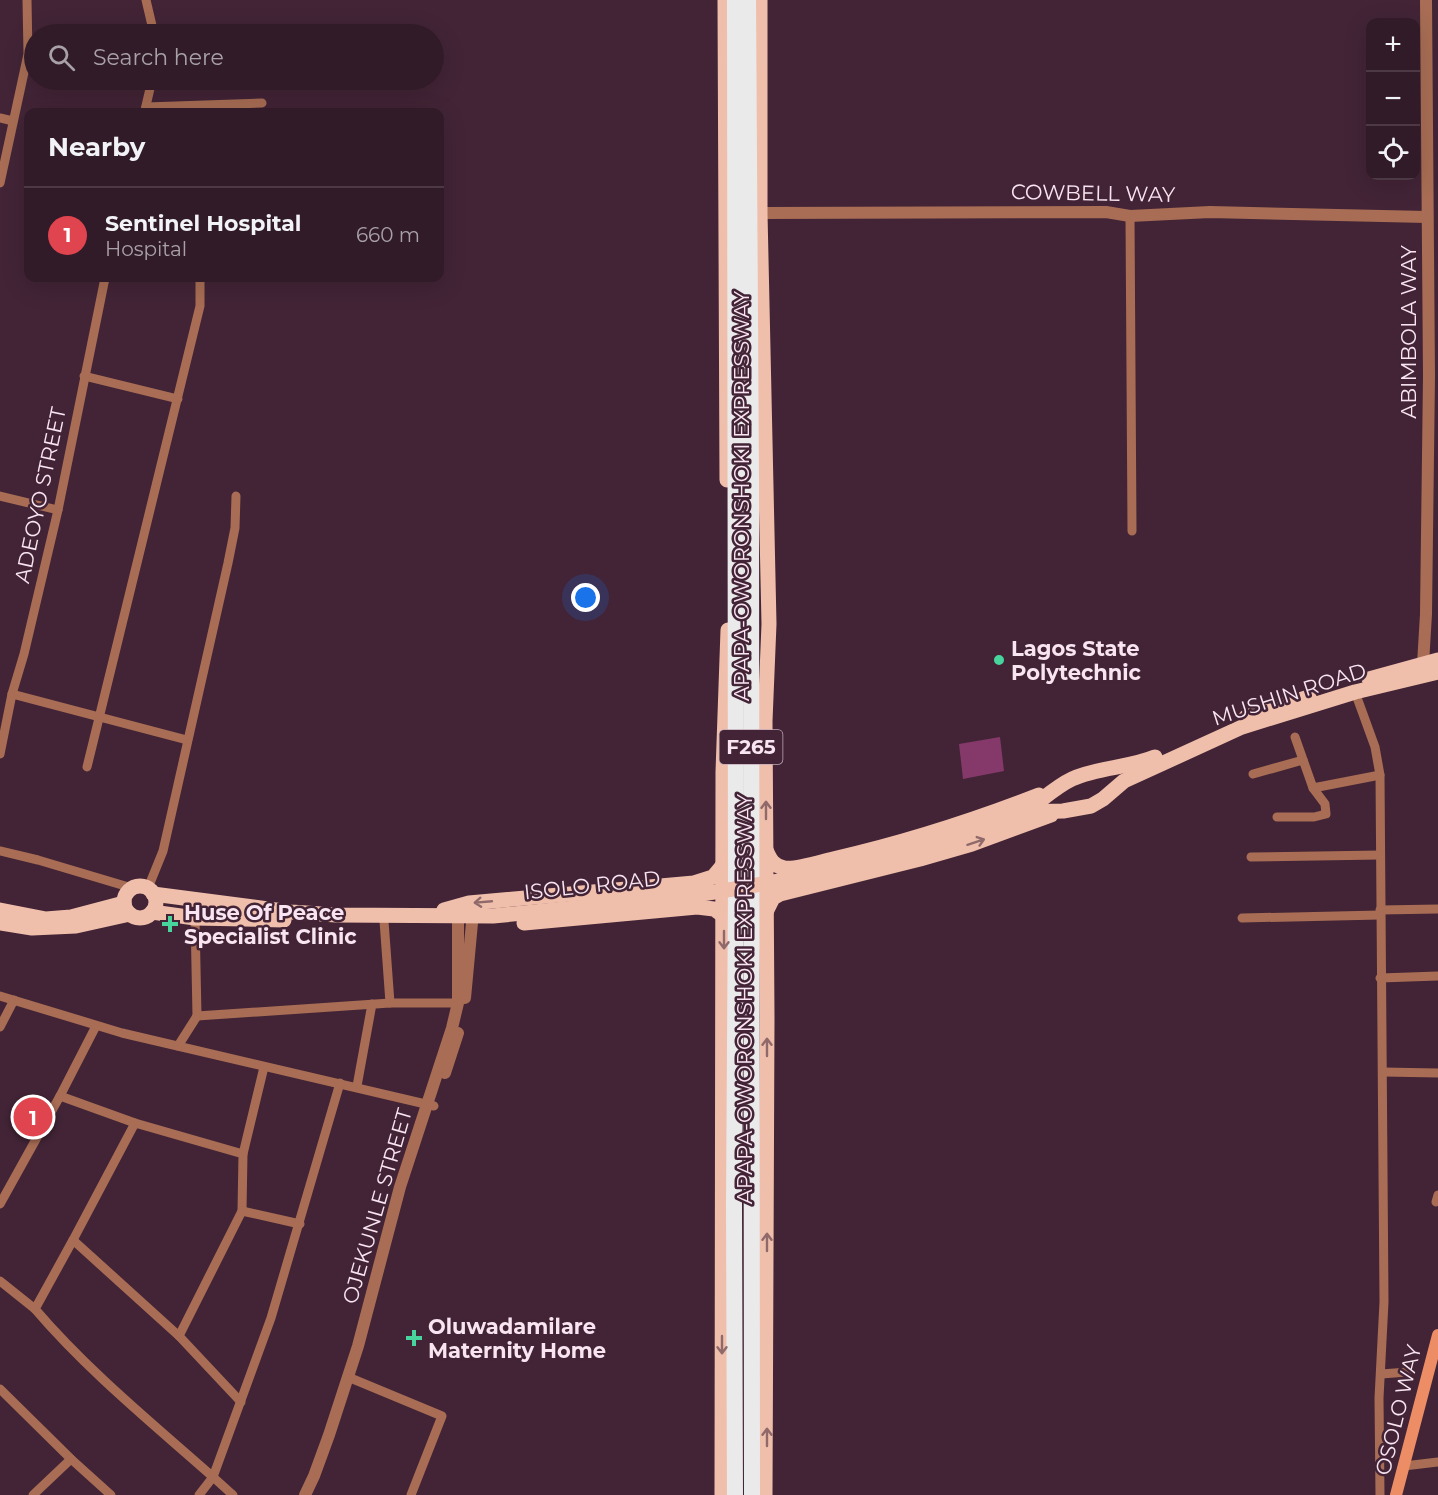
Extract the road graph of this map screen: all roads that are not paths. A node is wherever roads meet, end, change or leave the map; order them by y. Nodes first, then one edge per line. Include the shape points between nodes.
1 (27, 0) edge
2 (146, 0) edge
3 (724, 0) edge
4 (735, 0) edge
5 (748, 0) edge
6 (760, 0) edge
7 (1426, 0) edge
8 (29, 24) edge
9 (152, 24) edge
10 (24, 80) edge
11 (150, 90) edge
12 (262, 103) dead end
13 (145, 108) edge
14 (178, 108) edge
15 (0, 118) edge
16 (13, 121) junction
17 (0, 183) edge
18 (760, 213) junction
19 (1130, 216) junction
20 (1426, 217) junction
21 (104, 282) edge
22 (200, 282) edge
23 (84, 376) junction
24 (178, 399) junction
25 (0, 496) edge
26 (236, 496) dead end
27 (58, 510) junction
28 (1132, 531) dead end
29 (1438, 660) edge
30 (1423, 664) junction
31 (1438, 672) edge
32 (1355, 692) junction
33 (12, 694) junction
34 (100, 716) junction
35 (1294, 737) dead end
36 (187, 740) junction
37 (0, 754) edge
38 (1303, 760) junction
39 (1158, 761) junction
40 (87, 767) dead end
41 (1097, 772) junction
42 (1253, 774) dead end
43 (1380, 775) junction
44 (1059, 787) junction
45 (1313, 788) junction
46 (1109, 793) junction
47 (1067, 811) junction
48 (1025, 812) junction
49 (1277, 817) dead end
50 (766, 850) junction
51 (0, 851) edge
52 (1380, 855) junction
53 (1251, 857) dead end
54 (723, 865) junction
55 (132, 888) junction
56 (151, 891) junction
57 (127, 909) junction
58 (1438, 909) edge
59 (0, 910) edge
60 (152, 912) junction
61 (766, 912) junction
62 (1380, 912) junction
63 (428, 915) junction
64 (493, 916) junction
65 (724, 916) junction
66 (195, 918) junction
67 (1242, 918) dead end
68 (384, 921) junction
69 (0, 923) edge
70 (465, 923) junction
71 (1438, 976) edge
72 (1380, 978) junction
73 (0, 996) edge
74 (14, 1000) junction
75 (390, 1003) junction
76 (458, 1003) junction
77 (372, 1004) junction
78 (197, 1016) junction
79 (96, 1026) junction
80 (0, 1027) edge
81 (178, 1046) junction
82 (264, 1067) junction
83 (1383, 1072) junction
84 (1438, 1073) edge
85 (340, 1083) junction
86 (357, 1086) junction
87 (60, 1096) junction
88 (430, 1105) junction
89 (135, 1124) junction
90 (243, 1154) junction
91 (0, 1204) edge
92 (242, 1211) junction
93 (300, 1224) junction
94 (73, 1240) junction
95 (0, 1281) edge
96 (35, 1309) junction
97 (1438, 1335) edge
98 (179, 1336) junction
99 (1433, 1369) edge
100 (1408, 1372) dead end
101 (1381, 1374) junction
102 (351, 1379) junction
103 (0, 1389) edge
104 (241, 1402) junction
105 (71, 1459) junction
106 (1438, 1462) edge
107 (1404, 1466) junction
108 (213, 1477) junction
109 (33, 1495) edge
110 (111, 1495) edge
111 (199, 1495) edge
112 (232, 1495) edge
113 (305, 1495) edge
114 (314, 1495) edge
115 (411, 1495) edge
116 (722, 1495) edge
117 (735, 1495) edge
118 (752, 1495) edge
119 (765, 1495) edge
120 (1380, 1495) edge
121 (1396, 1495) edge

1 - 8 street
2 - 9 street
3 - 54 main road, APAPA-OWORONSHOKI EXPRESSWAY via 728,640
4 - 117 highway, APAPA-OWORONSHOKI EXPRESSWAY / F265
5 - 118 highway, APAPA-OWORONSHOKI EXPRESSWAY / F265
6 - 18 main road, APAPA-OWORONSHOKI EXPRESSWAY
7 - 20 street, ABIMBOLA WAY
10 - 16 street
11 - 13 street
12 - 14 street
15 - 16 street
16 - 17 street
18 - 19 street, COWBELL WAY via 1106,212
50 -> 18 main road, APAPA-OWORONSHOKI EXPRESSWAY via 769,624
19 - 20 street, COWBELL WAY via 1210,212
19 - 28 street
20 - 30 street, ABIMBOLA WAY via 1429,376
21 - 23 street, ADEOYO STREET
22 - 24 street via 200,306
23 - 24 street
23 - 27 street, ADEOYO STREET
24 - 34 street
25 - 27 street
26 - 36 street via 235,528
27 - 33 street, ADEOYO STREET
29 - 30 main road, MUSHIN ROAD
30 - 39 main road, MUSHIN ROAD via 1272,707
31 - 32 main road, MUSHIN ROAD
32 - 39 main road, MUSHIN ROAD via 1242,728
32 - 43 street via 1375,747
33 - 34 street
33 - 37 street, ADEOYO STREET
34 - 36 street
34 - 40 street
35 - 38 street
36 - 56 street
38 - 42 street
38 - 45 street
39 - 41 main road
39 - 46 main road
41 - 44 main road
41 - 46 main road via 1108,780
43 - 45 street
43 - 52 street
44 - 47 main road
44 - 48 main road
44 - 50 main road via 916,838 813,864 780,867 770,860
45 - 49 street via 1325,804 1326,814
46 - 47 main road via 1091,806
47 - 48 main road
61 -> 47 main road via 773,898 780,894 972,844
48 - 64 main road, ISOLO ROAD, bridge via 925,846 779,882 657,900
50 - 61 main road, APAPA-OWORONSHOKI EXPRESSWAY
51 - 55 street
52 - 53 street
52 - 62 street
54 -> 63 main road via 713,878 694,883 469,903
54 - 65 main road, APAPA-OWORONSHOKI EXPRESSWAY
55 - 56 main road via 140,886
55 - 57 main road via 126,894
56 - 60 main road via 155,903
56 - 63 main road, ISOLO ROAD via 291,912
57 - 59 main road via 46,918
57 - 60 main road via 144,917
57 - 69 main road via 76,926 32,928
58 - 62 street
60 - 66 main road
119 -> 61 main road, APAPA-OWORONSHOKI EXPRESSWAY
62 - 67 street
62 - 72 street
63 - 64 main road, ISOLO ROAD
64 - 70 main road
65 - 70 main road via 717,910 697,907 532,922
65 -> 116 main road, APAPA-OWORONSHOKI EXPRESSWAY
66 - 68 main road
66 - 78 street
68 - 70 main road
68 - 75 street
70 - 76 street, OJEKUNLE STREET
70 - 88 street, OJEKUNLE STREET via 464,1012 453,1052
71 - 72 street
72 - 83 street
73 - 74 street
74 - 79 street
74 - 80 street
75 - 76 street
75 - 77 street
76 - 88 street, OJEKUNLE STREET
77 - 78 street
77 - 86 street
78 - 81 street
79 - 81 street
79 - 87 street
81 - 82 street
82 - 85 street
82 - 90 street
83 - 84 street
83 - 101 street
85 - 86 street
85 - 93 street
86 - 88 street
87 - 89 street
87 - 91 street
88 - 102 street, OJEKUNLE STREET via 400,1186
89 - 90 street
89 - 94 street
90 - 92 street
92 - 93 street
92 - 98 street
93 - 104 street
94 - 96 street
94 - 98 street
95 - 96 street
96 - 108 street via 112,1387
97 - 99 main road, OSOLO WAY
98 - 104 street
99 - 107 main road, OSOLO WAY
100 - 101 street
101 - 120 street
102 - 113 street, OJEKUNLE STREET
102 - 114 street, OJEKUNLE STREET via 336,1441
102 - 115 street via 441,1416
103 - 105 street
104 - 108 street
105 - 109 street
105 - 110 street
106 - 107 street
107 - 121 main road, OSOLO WAY
108 - 111 street
108 - 112 street

